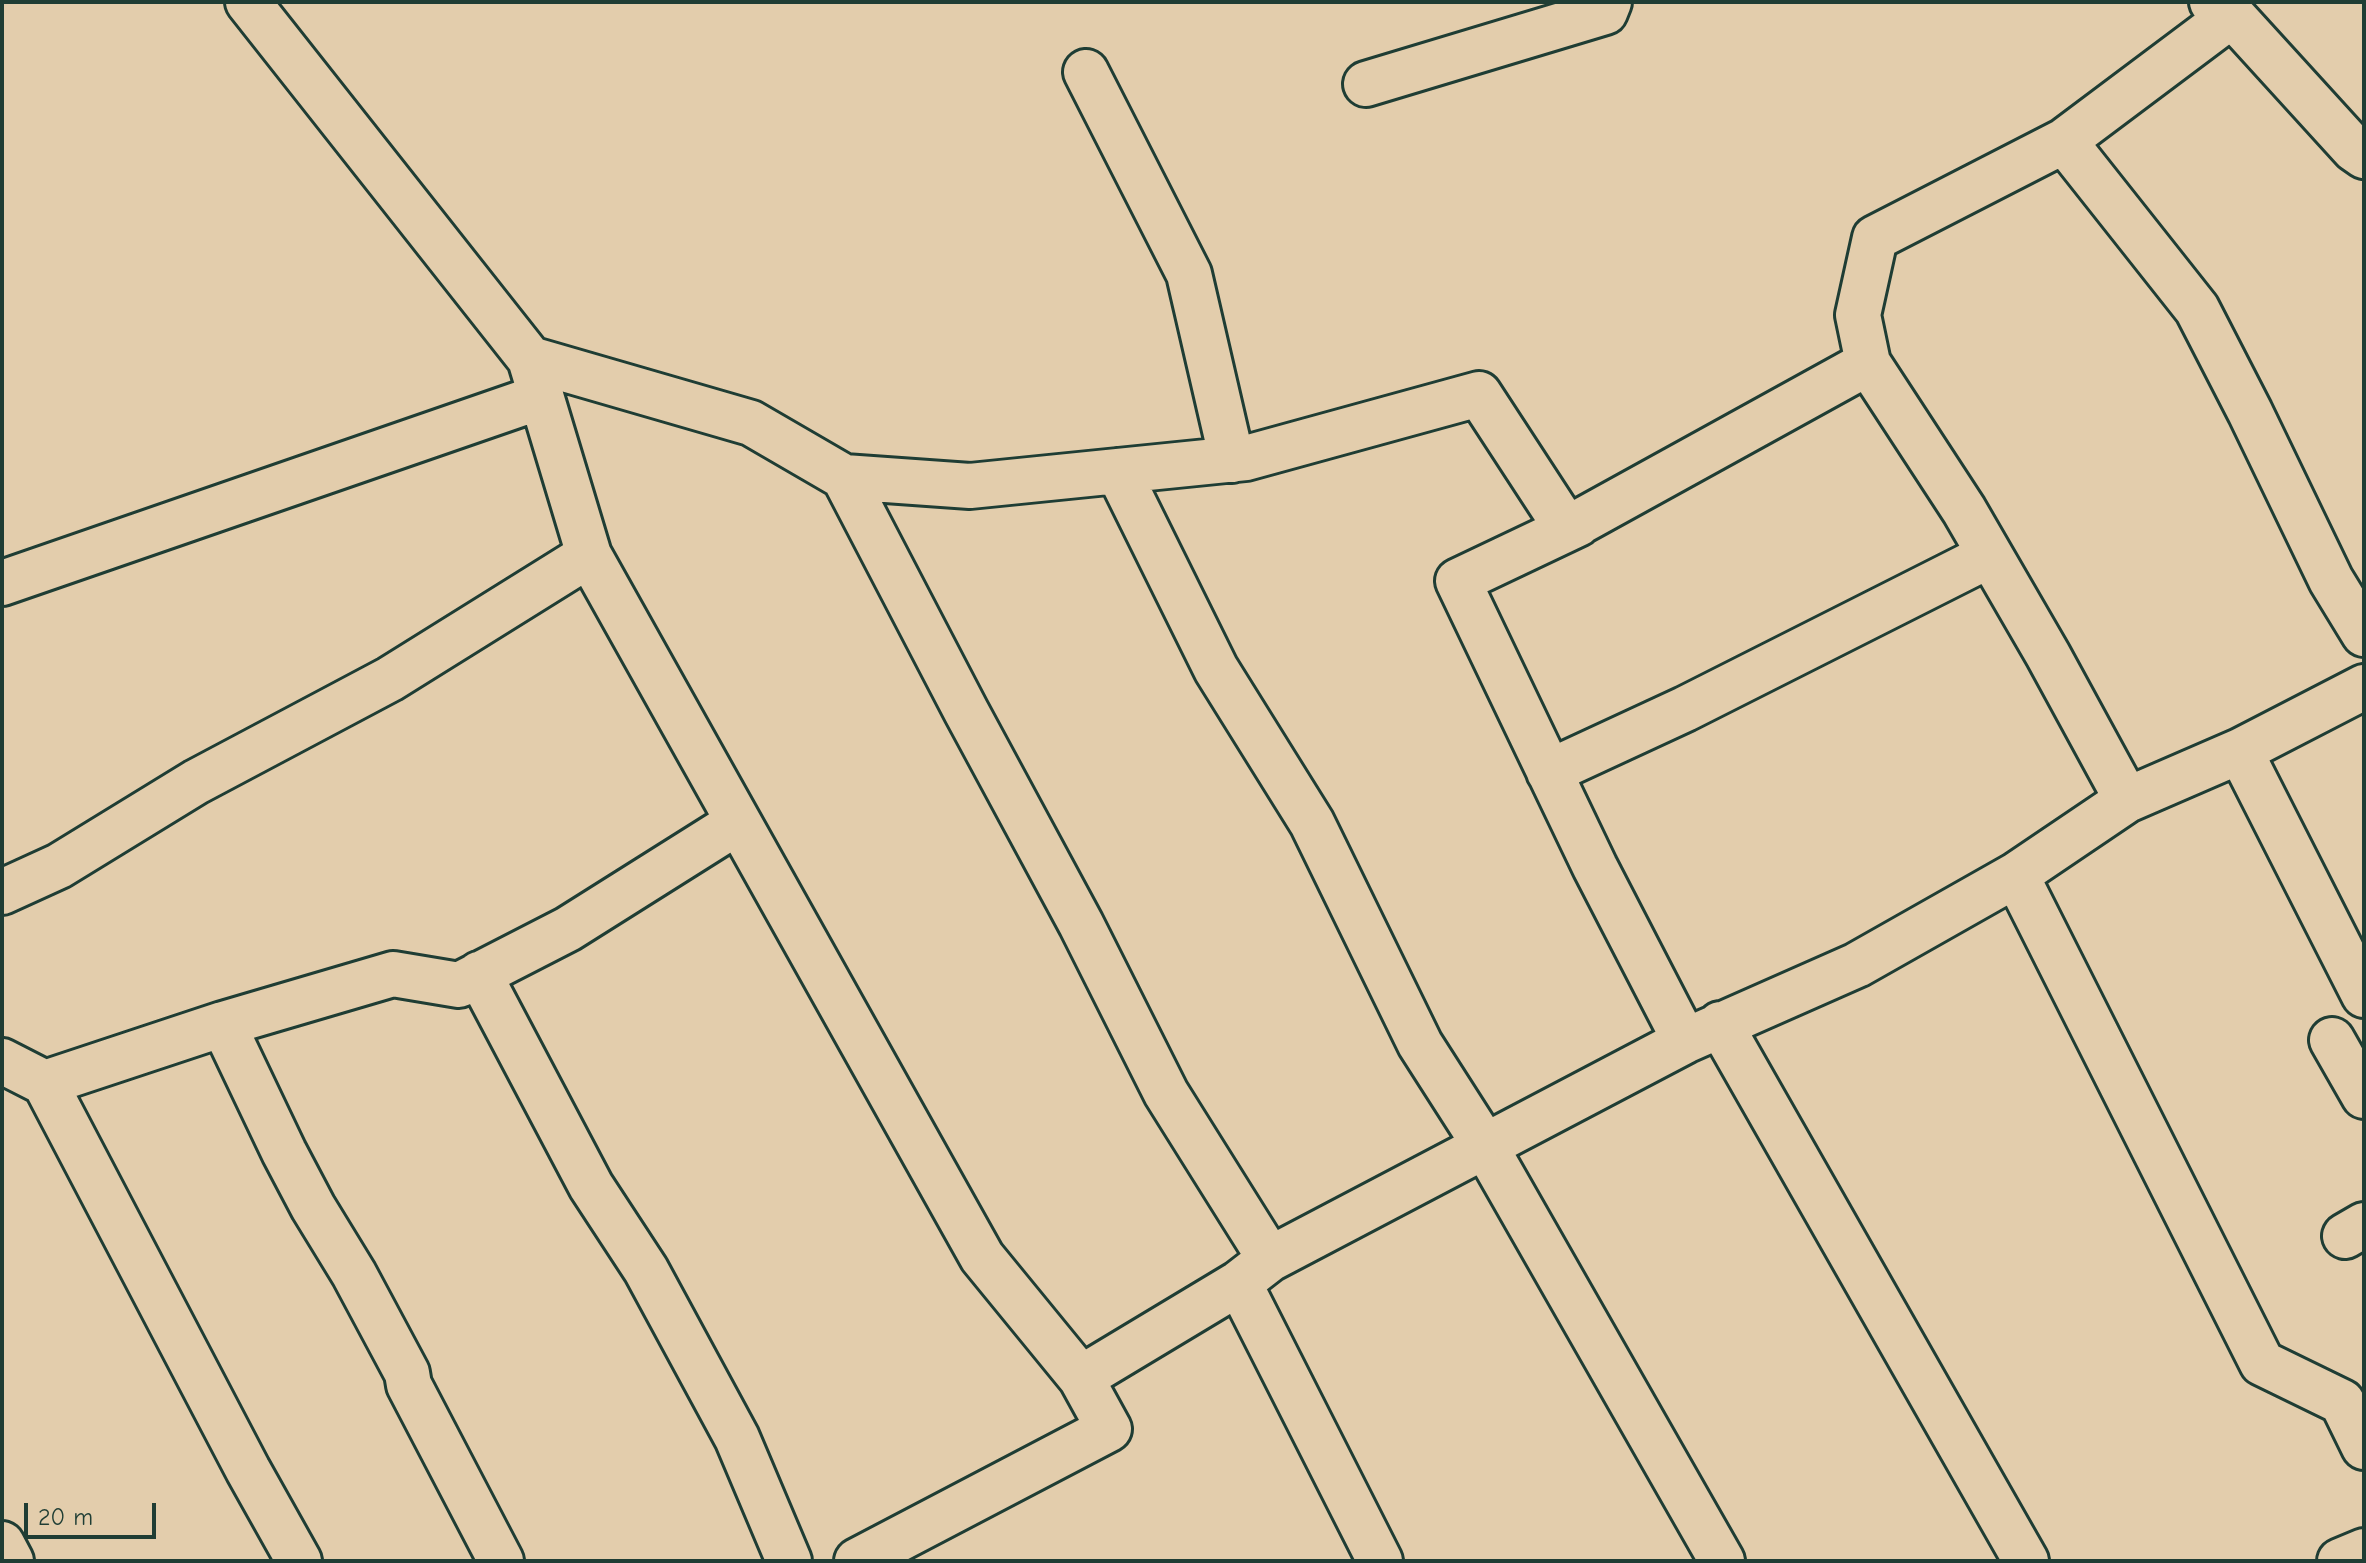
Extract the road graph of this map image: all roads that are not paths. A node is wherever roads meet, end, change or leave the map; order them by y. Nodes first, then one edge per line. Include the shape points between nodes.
1 (248, 2) edge
2 (1609, 2) edge
3 (2222, 8) edge
4 (1086, 72) dead end
5 (1366, 84) dead end
6 (2064, 141) junction
7 (2364, 156) edge
8 (1868, 363) junction
9 (535, 378) junction
10 (1232, 460) junction
11 (1118, 471) junction
12 (844, 477) junction
13 (1578, 524) junction
14 (589, 555) junction
15 (1990, 555) junction
16 (2, 583) edge
17 (2364, 634) edge
18 (2364, 687) edge
19 (2240, 751) junction
20 (1549, 772) junction
21 (2127, 800) junction
22 (738, 822) junction
23 (2016, 875) junction
24 (2, 892) edge
25 (479, 974) junction
26 (2364, 995) edge
27 (223, 1024) junction
28 (1703, 1033) junction
29 (2332, 1040) dead end
30 (2, 1061) edge
31 (45, 1083) junction
32 (2364, 1096) edge
33 (1484, 1144) junction
34 (1254, 1271) junction
35 (1081, 1378) junction
36 (2364, 1447) edge
37 (2, 1544) edge
38 (2364, 1551) edge
39 (1378, 1560) edge
40 (11, 1561) edge
41 (299, 1561) edge
42 (501, 1561) edge
43 (789, 1561) edge
44 (857, 1561) edge
45 (1722, 1561) edge
46 (2026, 1561) edge
47 (2340, 1561) edge

1 - 9 street
2 - 5 street via 1605,12
3 - 6 street
3 - 7 street
4 - 10 street via 1189,274
6 - 8 street via 1875,238 1858,315
6 - 17 street via 2197,309 2331,580
8 - 13 street
8 - 15 street
9 - 12 street via 751,423
9 - 14 street
9 - 16 street
10 - 11 street
10 - 13 street via 1479,394 1567,529
11 - 12 street via 970,486
11 - 33 street via 1216,669 1312,823 1420,1044
12 - 34 street via 1081,924
13 - 20 street via 1458,581
14 - 22 street
14 - 24 street via 390,679 196,782 59,866
15 - 20 street
15 - 21 street
18 - 19 street
19 - 21 street
19 - 26 street
20 - 28 street via 1595,867
21 - 23 street
22 - 25 street via 568,929
22 - 35 street via 982,1257
23 - 28 street via 1857,965
23 - 36 street via 2262,1363 2342,1402
25 - 27 street via 459,985 393,974
25 - 43 street via 591,1186 646,1270 737,1438
27 - 31 street
27 - 42 street via 284,1152 407,1373
28 - 33 street
28 - 46 street
29 - 32 street
30 - 31 street
31 - 41 street
33 - 34 street
33 - 45 street
34 - 35 street
34 - 39 street
35 - 44 street via 1109,1429
37 - 40 street
38 - 47 street

